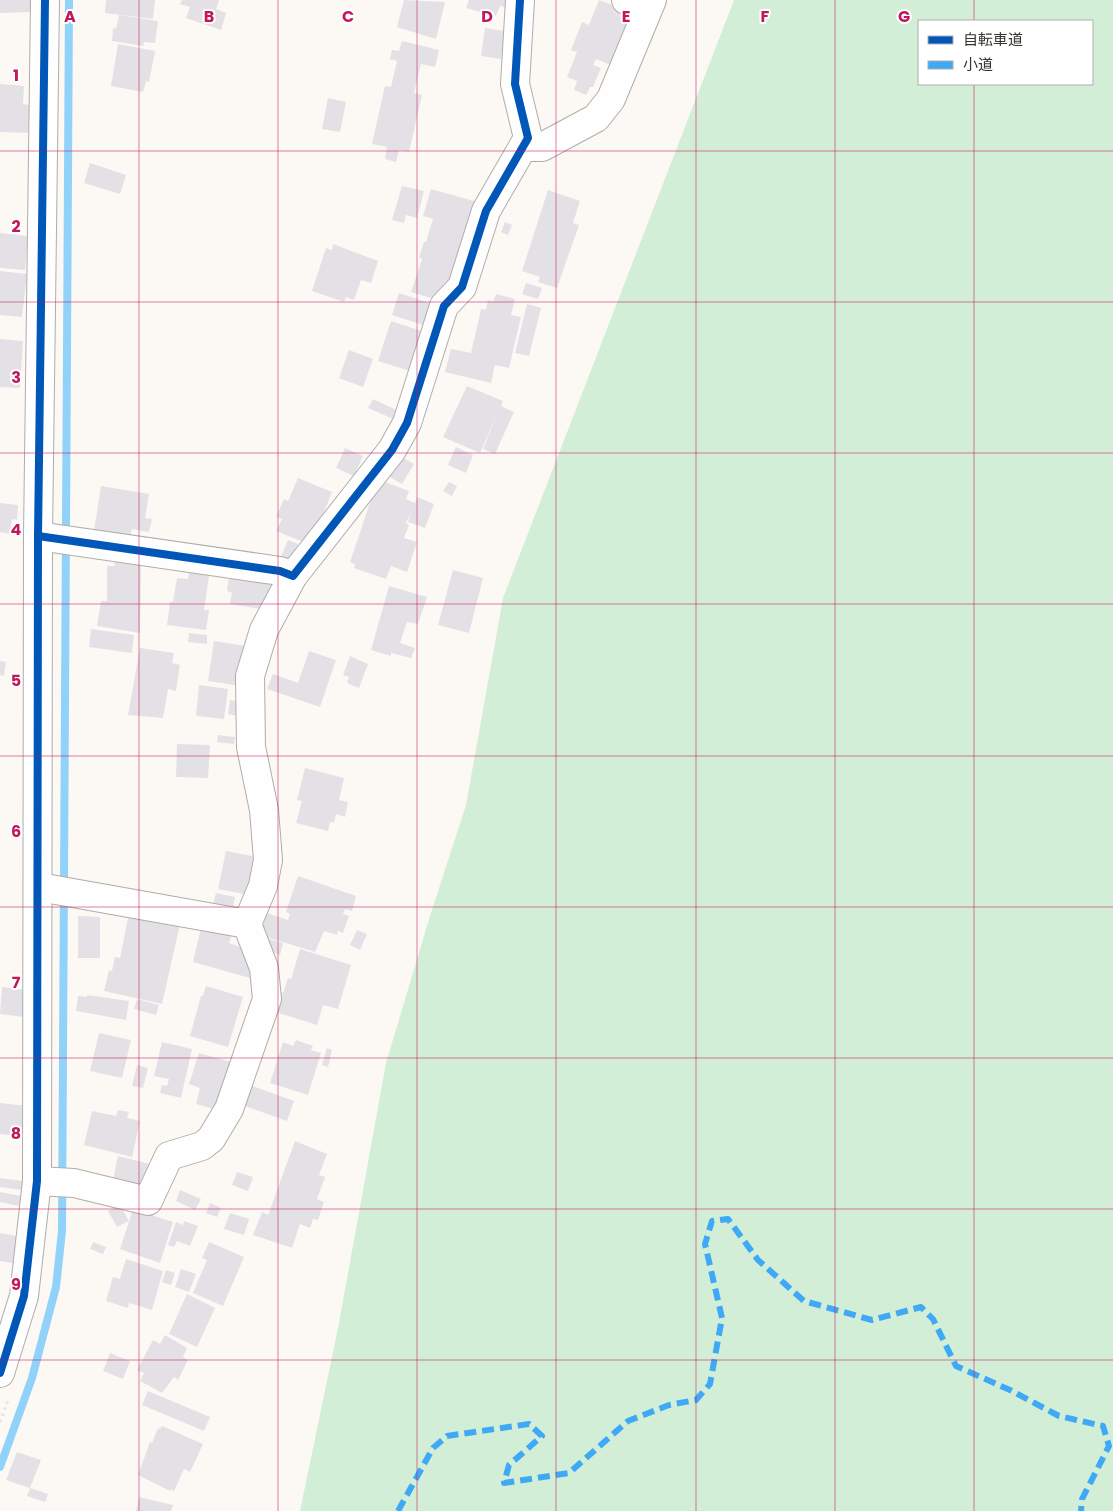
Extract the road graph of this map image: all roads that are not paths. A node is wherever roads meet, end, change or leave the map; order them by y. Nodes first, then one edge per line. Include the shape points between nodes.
1 (45, 0) edge
2 (520, 0) edge
3 (642, 3) edge
4 (523, 147) junction
5 (57, 539) junction
6 (293, 576) junction
7 (56, 889) junction
8 (247, 924) junction
9 (56, 1182) junction
10 (0, 1373) edge

1 - 5 street
2 - 4 street via 515,84 528,138
3 - 4 street via 611,99 596,118 542,147
4 - 6 street via 486,211 462,287 444,306 407,423 392,450
5 - 6 street via 280,571
5 - 7 street
6 - 8 street via 264,630 250,676 251,746 264,810 268,860 263,886
7 - 8 street
7 - 9 street
8 - 9 street via 264,968 267,999 229,1109 211,1139 202,1146 169,1156 148,1201
9 - 10 street

